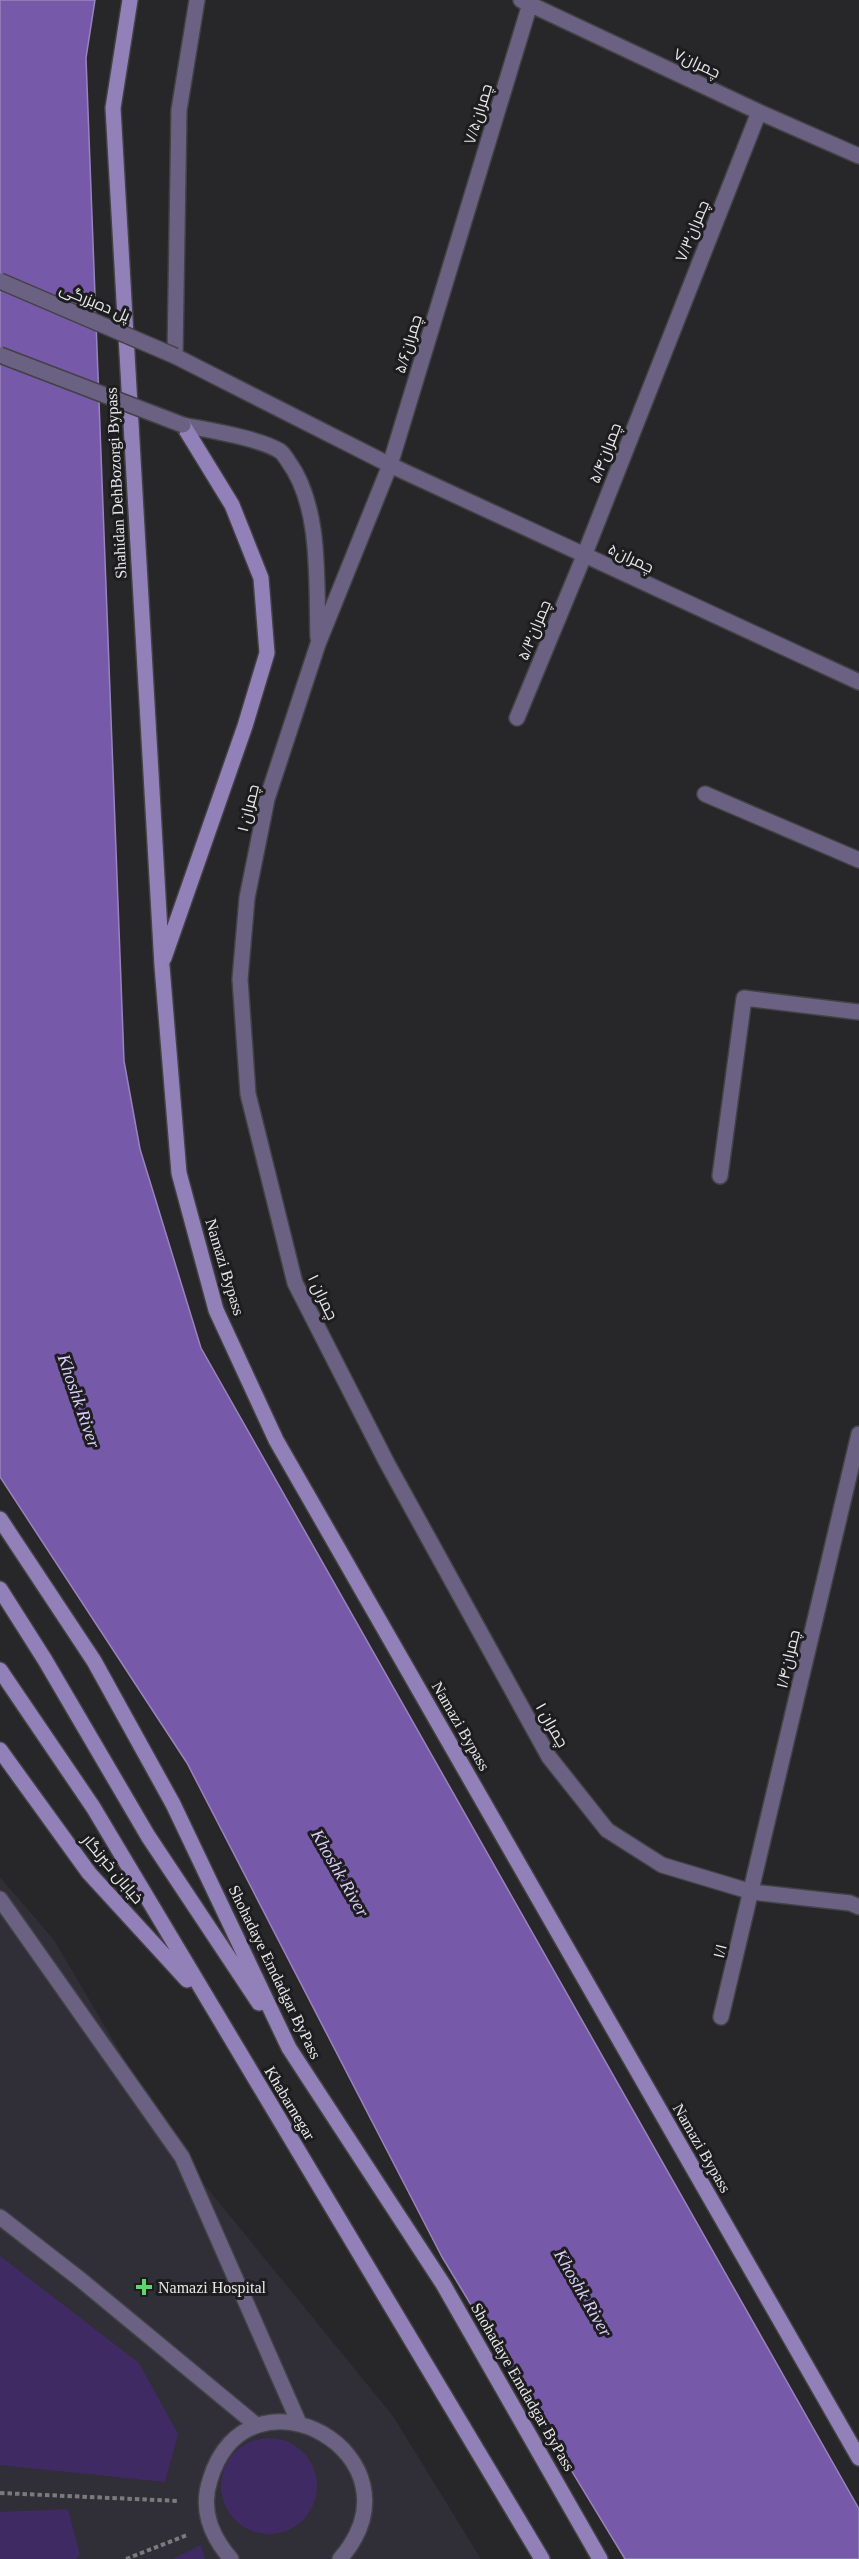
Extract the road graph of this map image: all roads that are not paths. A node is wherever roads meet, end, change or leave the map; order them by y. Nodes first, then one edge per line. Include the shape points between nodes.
1 (130, 0) edge
2 (197, 0) edge
3 (525, 2) edge
4 (759, 112) junction
5 (859, 156) edge
6 (460, 234) joint
7 (0, 281) edge
8 (0, 355) edge
9 (176, 356) junction
10 (659, 364) joint
11 (183, 425) junction
12 (390, 465) junction
13 (584, 556) junction
14 (318, 645) junction
15 (859, 682) edge
16 (517, 718) dead end
17 (705, 794) dead end
18 (859, 860) edge
19 (162, 966) junction
20 (859, 1012) edge
21 (720, 1176) dead end
22 (859, 1434) edge
23 (0, 1519) edge
24 (0, 1589) edge
25 (0, 1670) edge
26 (0, 1750) edge
27 (752, 1892) junction
28 (0, 1899) edge
29 (859, 1907) edge
30 (208, 2003) junction
31 (722, 2018) dead end
32 (289, 2048) junction
33 (0, 2217) edge
34 (299, 2423) junction
35 (255, 2424) junction
36 (859, 2458) edge
37 (231, 2559) edge
38 (341, 2559) edge
39 (542, 2559) edge
40 (600, 2559) edge

1 - 19 main road, Shahidan DehBozorgi Bypass via 113,108
2 - 9 street via 179,110
3 - 4 street, چمران۷
3 - 6 street, چمران۷/۵
4 - 5 street, چمران۷
4 - 10 street, چمران۷/۳
6 - 12 street, چمران۵/۶
7 - 9 street, پل ده‌بزرگی, bridge
8 - 11 street, bridge
9 - 12 street, پل ده‌بزرگی
10 - 13 street, چمران۵/۴
11 - 14 street via 240,437 280,451 300,478 309,508 315,557
11 - 19 main road via 232,505 261,578 267,653
12 - 13 street, چمران۵
12 - 14 street, چمران ۱
13 - 15 street, چمران۵
13 - 16 street, چمران۵/۳
14 - 27 street, چمران ۱ via 267,799 247,898 240,979 248,1094 295,1283 387,1463 549,1757 607,1830 662,1865
17 - 18 street
19 - 36 main road, Namazi Bypass via 179,1173 216,1310 276,1440
20 - 21 street via 744,998
22 - 27 street, چمران۱/۴
23 - 32 main road, Shohadaye Emdadgar ByPass via 94,1661 168,1794
24 - 32 main road via 148,1836
25 - 30 main road, Khabarnegar via 93,1807
26 - 30 main road, خیابان خبرنگار via 89,1873
27 - 29 street, چمران ۱
27 - 31 street, ۱/۱
28 - 34 street via 182,2157
30 - 39 main road, Khabarnegar
32 - 40 main road, Shohadaye Emdadgar ByPass via 443,2284
33 - 35 street
34 - 35 street
34 - 38 street via 322,2431 342,2446 359,2474 363,2515 356,2539
35 - 37 street via 229,2445 214,2467 206,2492 210,2526

